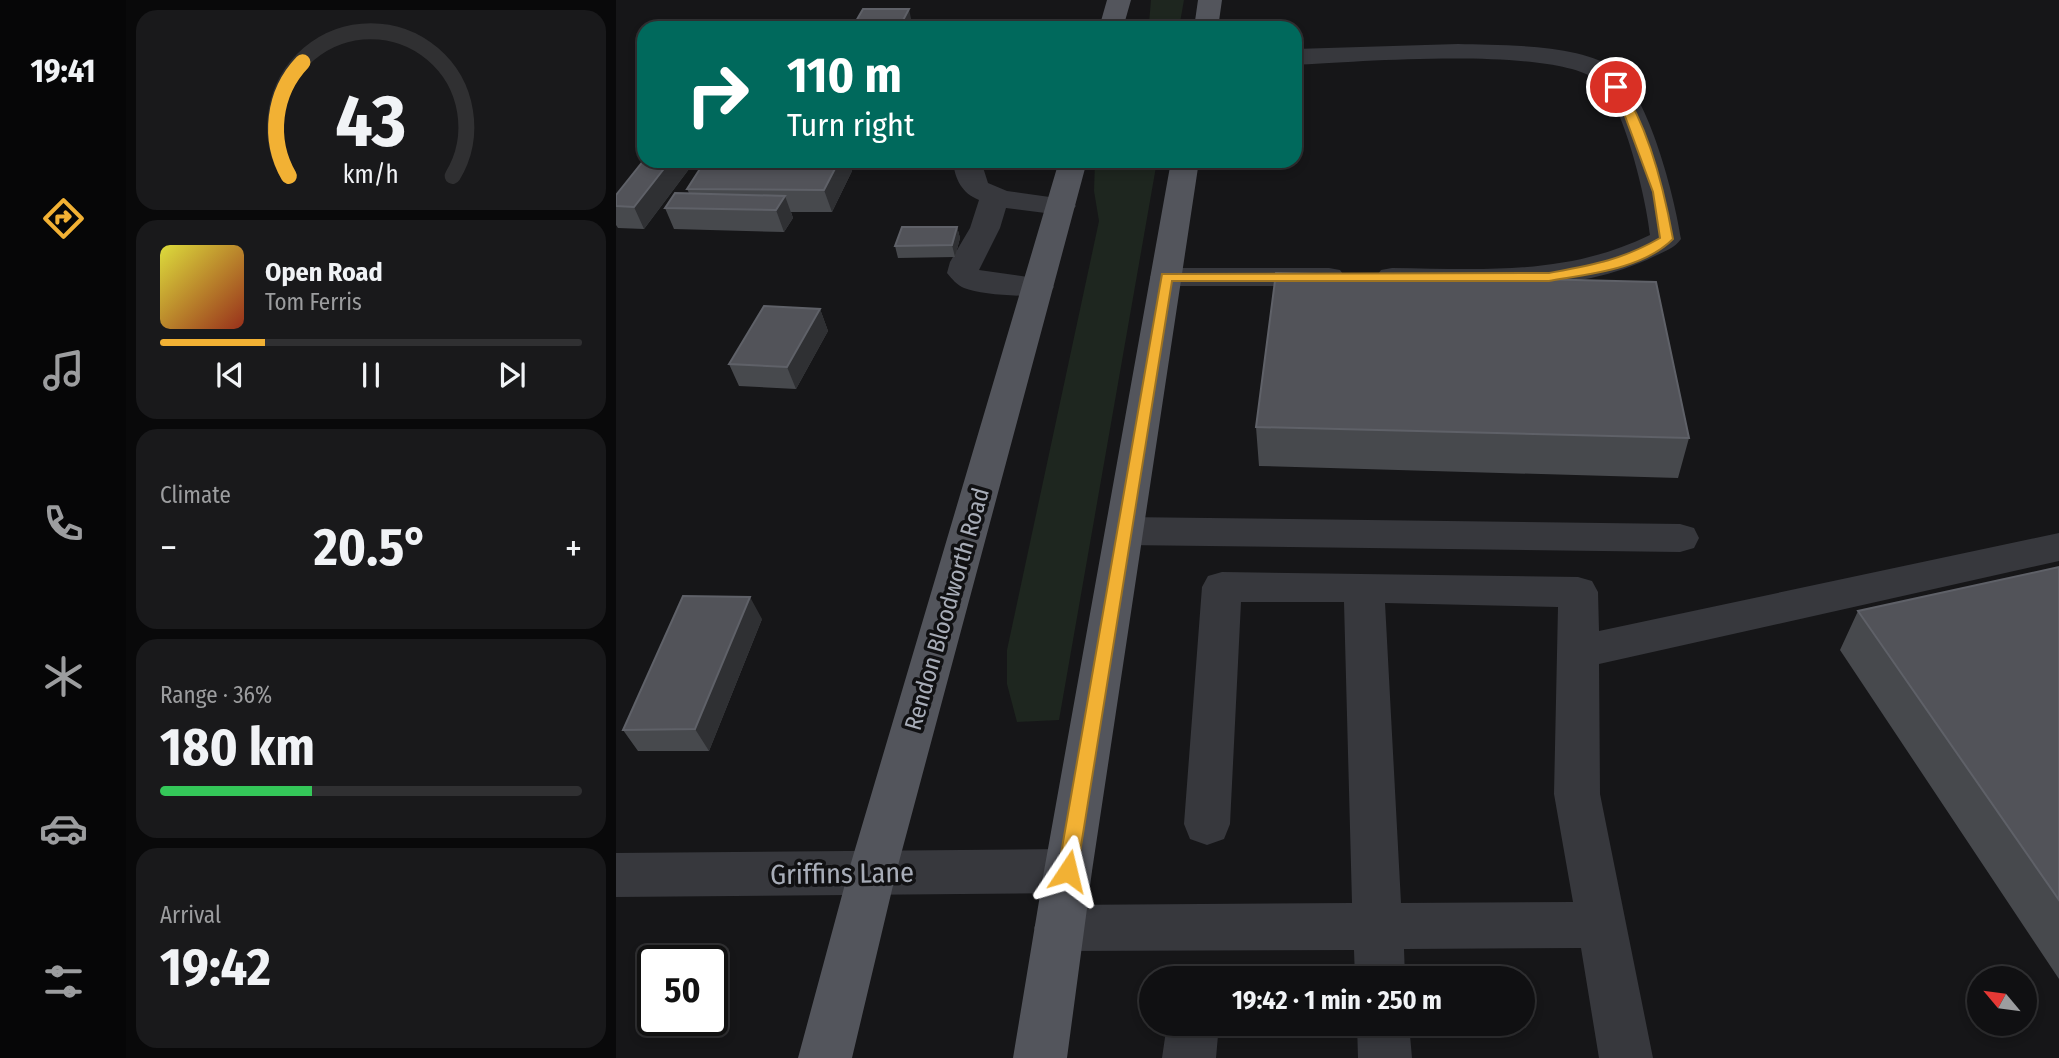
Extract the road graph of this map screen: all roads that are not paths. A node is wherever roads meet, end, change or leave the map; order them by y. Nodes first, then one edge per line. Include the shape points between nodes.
1 (1119, 0) edge
2 (1210, 0) edge
3 (1113, 21) edge
4 (1207, 21) edge
5 (1302, 57) edge
6 (968, 168) edge
7 (1071, 168) edge
8 (1184, 168) edge
9 (995, 197) junction
10 (1061, 206) junction
11 (1166, 277) junction
12 (1038, 287) junction
13 (1124, 531) junction
14 (1680, 538) dead end
15 (2059, 547) edge
16 (1364, 587) junction
17 (1578, 652) junction
18 (1207, 824) dead end
19 (1068, 871) junction
20 (872, 873) junction
21 (616, 876) edge
22 (1601, 925) junction
23 (1376, 926) junction
24 (1059, 928) junction
25 (1379, 966) edge
26 (1191, 1036) edge
27 (1384, 1036) edge
28 (825, 1058) edge
29 (1040, 1058) edge
30 (1189, 1058) edge
31 (1385, 1058) edge
32 (1626, 1058) edge

1 - 3 main road
2 - 4 main road
5 - 11 street via 1475,51 1543,55 1579,62 1607,74 1625,100 1659,192 1666,239 1636,257 1549,277
6 - 9 street via 976,188
7 - 10 main road, Rendon Bloodworth Road
8 - 11 main road
9 - 10 street
9 - 12 street via 963,273 975,281
10 - 12 main road, Rendon Bloodworth Road
11 - 13 main road
12 - 20 main road, Rendon Bloodworth Road
13 - 14 street
13 - 19 main road
15 - 17 street
16 - 17 street via 1578,592
16 - 18 street via 1222,587
16 - 23 street
17 - 22 street via 1577,794
19 - 20 street, Griffins Lane
19 - 24 main road
20 - 21 street, Griffins Lane
20 - 28 main road, Rendon Bloodworth Road
22 - 23 street
22 - 32 street
23 - 24 street
23 - 25 street
24 - 29 main road
26 - 30 street
27 - 31 street

